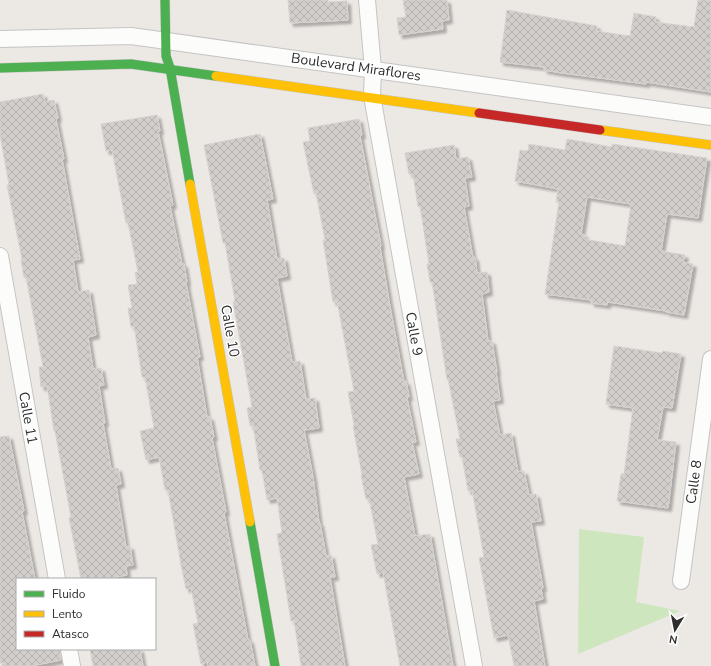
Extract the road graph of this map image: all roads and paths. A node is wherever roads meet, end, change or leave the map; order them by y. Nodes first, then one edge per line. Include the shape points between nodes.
1 (165, 0) edge
2 (367, 0) edge
3 (0, 39) edge
4 (165, 40) junction
5 (0, 68) edge
6 (170, 68) junction
7 (373, 69) junction
8 (372, 96) junction
9 (711, 117) edge
10 (711, 145) edge
11 (0, 256) edge
12 (711, 359) edge
13 (57, 578) edge
14 (680, 581) dead end
15 (69, 650) edge
16 (72, 666) edge
17 (275, 666) edge
18 (474, 666) edge

1 - 4 street, Calle 10
2 - 7 street, Calle 9
3 - 4 street, Boulevard Miraflores via 130,36
4 - 6 street, Calle 10
4 - 7 street, Boulevard Miraflores
5 - 6 street, Boulevard Miraflores via 131,64
6 - 8 street, Boulevard Miraflores
6 - 17 street, Calle 10
7 - 8 street, Calle 9
7 - 9 street, Boulevard Miraflores
8 - 10 street, Boulevard Miraflores
8 - 18 street, Calle 9
11 - 13 street, Calle 11
12 - 14 street, Calle 8
15 - 16 street

